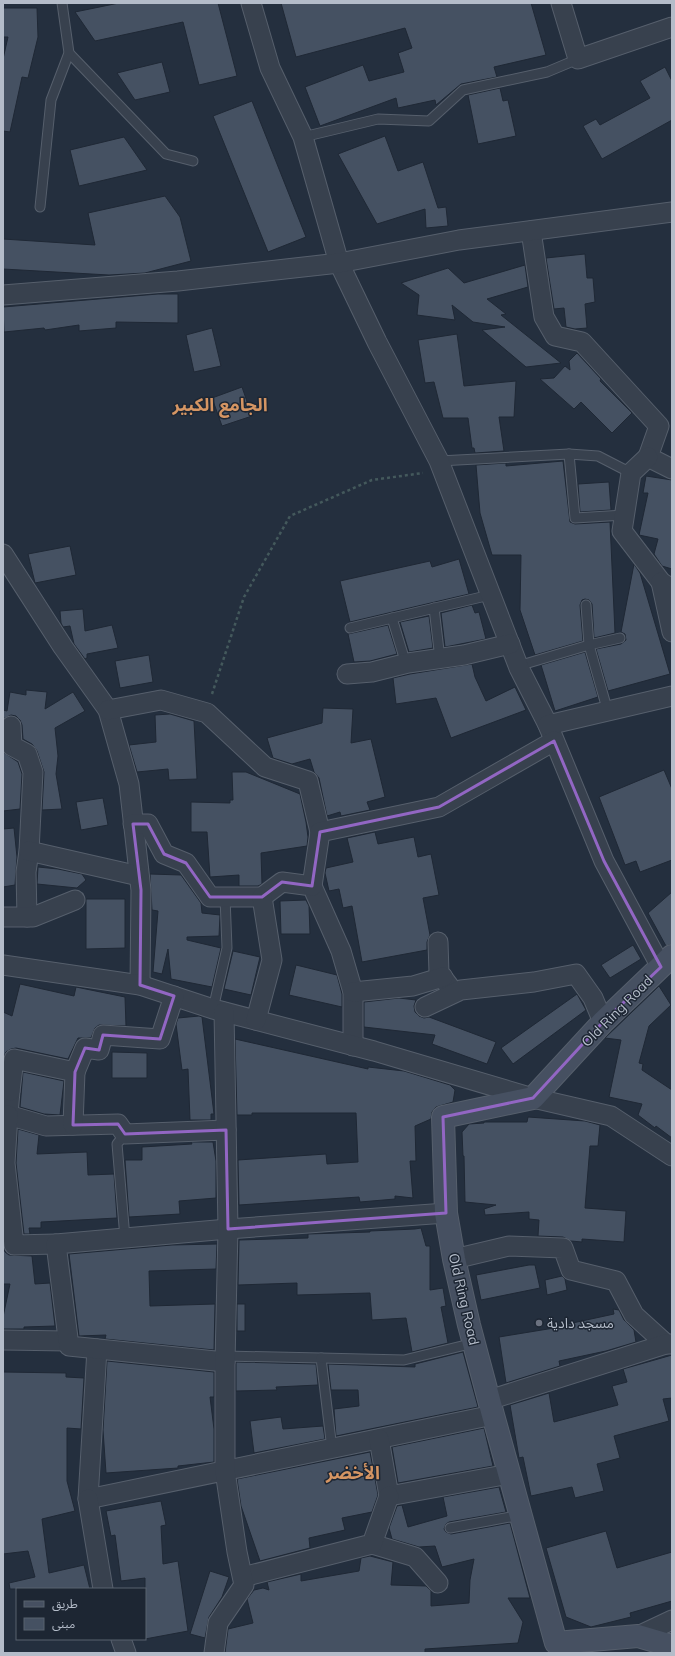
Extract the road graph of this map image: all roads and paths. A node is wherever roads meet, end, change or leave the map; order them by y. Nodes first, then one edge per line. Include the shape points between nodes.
1 (62, 3) edge
2 (252, 3) edge
3 (561, 3) edge
4 (672, 27) edge
5 (69, 53) junction
6 (578, 59) junction
7 (303, 137) junction
8 (193, 161) dead end
9 (40, 207) dead end
10 (672, 212) edge
11 (531, 231) junction
12 (339, 263) junction
13 (3, 295) edge
14 (569, 454) junction
15 (648, 457) junction
16 (440, 466) junction
17 (672, 469) edge
18 (631, 473) junction
19 (624, 515) junction
20 (3, 554) edge
21 (667, 586) edge
22 (490, 595) junction
23 (586, 606) dead end
24 (434, 608) junction
25 (392, 618) junction
26 (350, 628) dead end
27 (672, 632) edge
28 (620, 638) dead end
29 (510, 644) junction
30 (589, 645) junction
31 (440, 659) junction
32 (406, 664) junction
33 (518, 666) junction
34 (347, 674) dead end
35 (672, 696) edge
36 (108, 710) junction
37 (608, 712) junction
38 (207, 713) junction
39 (11, 726) dead end
40 (551, 733) junction
41 (133, 824) junction
42 (320, 832) junction
43 (29, 851) junction
44 (139, 876) junction
45 (312, 886) junction
46 (225, 897) junction
47 (262, 897) junction
48 (75, 900) dead end
49 (3, 917) edge
50 (27, 917) junction
51 (438, 942) dead end
52 (667, 962) edge
53 (3, 965) edge
54 (443, 977) junction
55 (140, 985) junction
56 (353, 992) junction
57 (456, 993) junction
58 (174, 996) junction
59 (425, 1007) dead end
60 (218, 1010) junction
61 (256, 1020) junction
62 (604, 1022) junction
63 (353, 1046) junction
64 (75, 1072) junction
65 (7, 1089) edge
66 (534, 1098) junction
67 (8, 1115) junction
68 (73, 1126) junction
69 (226, 1130) junction
70 (125, 1134) junction
71 (4, 1152) edge
72 (672, 1156) edge
73 (446, 1212) junction
74 (228, 1228) junction
75 (124, 1238) junction
76 (56, 1244) junction
77 (454, 1258) junction
78 (3, 1340) edge
79 (68, 1341) junction
80 (474, 1343) junction
81 (669, 1344) edge
82 (97, 1348) junction
83 (321, 1358) junction
84 (225, 1359) junction
85 (491, 1407) junction
86 (379, 1438) junction
87 (332, 1449) junction
88 (225, 1471) junction
89 (509, 1474) junction
90 (389, 1496) junction
91 (88, 1499) junction
92 (521, 1515) junction
93 (450, 1528) dead end
94 (372, 1544) junction
95 (243, 1578) junction
96 (438, 1583) dead end
97 (103, 1588) edge
98 (672, 1620) edge
99 (638, 1636) junction
100 (121, 1640) edge
101 (672, 1646) edge
102 (552, 1650) edge
103 (126, 1653) edge
104 (214, 1653) edge

1 - 5 lane
2 - 7 street via 270,68
3 - 6 street
4 - 6 street
5 - 8 lane via 166,154
5 - 9 lane via 51,100
6 - 7 lane via 547,72 463,90 429,121 378,119
7 - 12 street
10 - 11 street
11 - 12 street via 459,240
11 - 15 street via 544,317 555,336 582,342 659,426
12 - 13 street via 178,281
12 - 16 street
14 - 16 lane
14 - 18 lane via 598,456
14 - 19 lane via 575,518
15 - 17 street
15 - 18 street
16 - 22 street
16 - 38 path via 372,480 290,516 244,597
18 - 19 street
19 - 21 street via 622,532
20 - 36 street via 63,647
21 - 27 street
22 - 24 lane
22 - 29 street
23 - 30 lane
24 - 25 lane
24 - 31 lane
25 - 26 lane
25 - 32 lane
28 - 30 lane
29 - 31 street
29 - 33 street
30 - 33 lane
30 - 37 lane
31 - 32 street
32 - 34 street via 372,672
33 - 40 street
35 - 37 street
36 - 38 street via 161,700
36 - 41 street via 129,784
37 - 40 street
38 - 42 street via 265,767 308,781
39 - 43 street via 12,746 27,754 33,772
40 - 42 street via 439,806
40 - 52 street via 604,860
41 - 44 street
41 - 46 street via 148,824 164,854 186,863 210,896
42 - 45 street
43 - 44 street
43 - 50 street via 26,872
44 - 55 street
45 - 47 street via 282,882
45 - 56 street via 341,951
46 - 47 street
46 - 60 lane via 226,948
47 - 61 street via 272,960
48 - 50 street via 33,917
49 - 50 street
51 - 54 street via 439,973
52 - 62 street, Old Ring Road
53 - 55 street
54 - 56 street via 413,986
54 - 57 street
55 - 58 street
56 - 63 street
57 - 59 street
57 - 62 street via 461,990 534,982 576,974
58 - 60 street
58 - 64 street via 160,1039 103,1035 98,1050 85,1048
60 - 61 street
60 - 69 street
61 - 63 street
62 - 66 street, Old Ring Road
63 - 66 street
64 - 65 street via 14,1059
64 - 68 street
65 - 67 street
66 - 72 street via 611,1116
66 - 73 street, Old Ring Road via 443,1117
67 - 68 street via 46,1126
67 - 71 street
68 - 70 street via 118,1124
69 - 70 street
69 - 74 street
70 - 75 lane via 117,1144
71 - 76 street via 14,1245
73 - 74 street
73 - 77 street, Old Ring Road
74 - 75 street
74 - 84 street
75 - 76 street
76 - 79 street
77 - 80 street, Old Ring Road
77 - 81 street via 509,1246 563,1248 571,1270 616,1281 634,1315
78 - 79 street
79 - 82 street via 68,1346
80 - 83 lane via 404,1360
80 - 85 street, Old Ring Road
81 - 85 street
82 - 84 street
82 - 91 street
83 - 84 lane
83 - 87 lane
84 - 88 street
85 - 86 street
85 - 89 street, Old Ring Road
86 - 87 street
86 - 90 street
87 - 88 street
88 - 91 street
88 - 95 street
89 - 90 street
89 - 92 street, Old Ring Road
90 - 94 street
91 - 97 street
92 - 93 lane
92 - 102 street, Old Ring Road
94 - 95 street
94 - 96 street via 415,1557
95 - 104 street via 244,1586 218,1623
98 - 99 street
99 - 101 street, Old Ring Road
99 - 102 street, Old Ring Road
100 - 103 street

